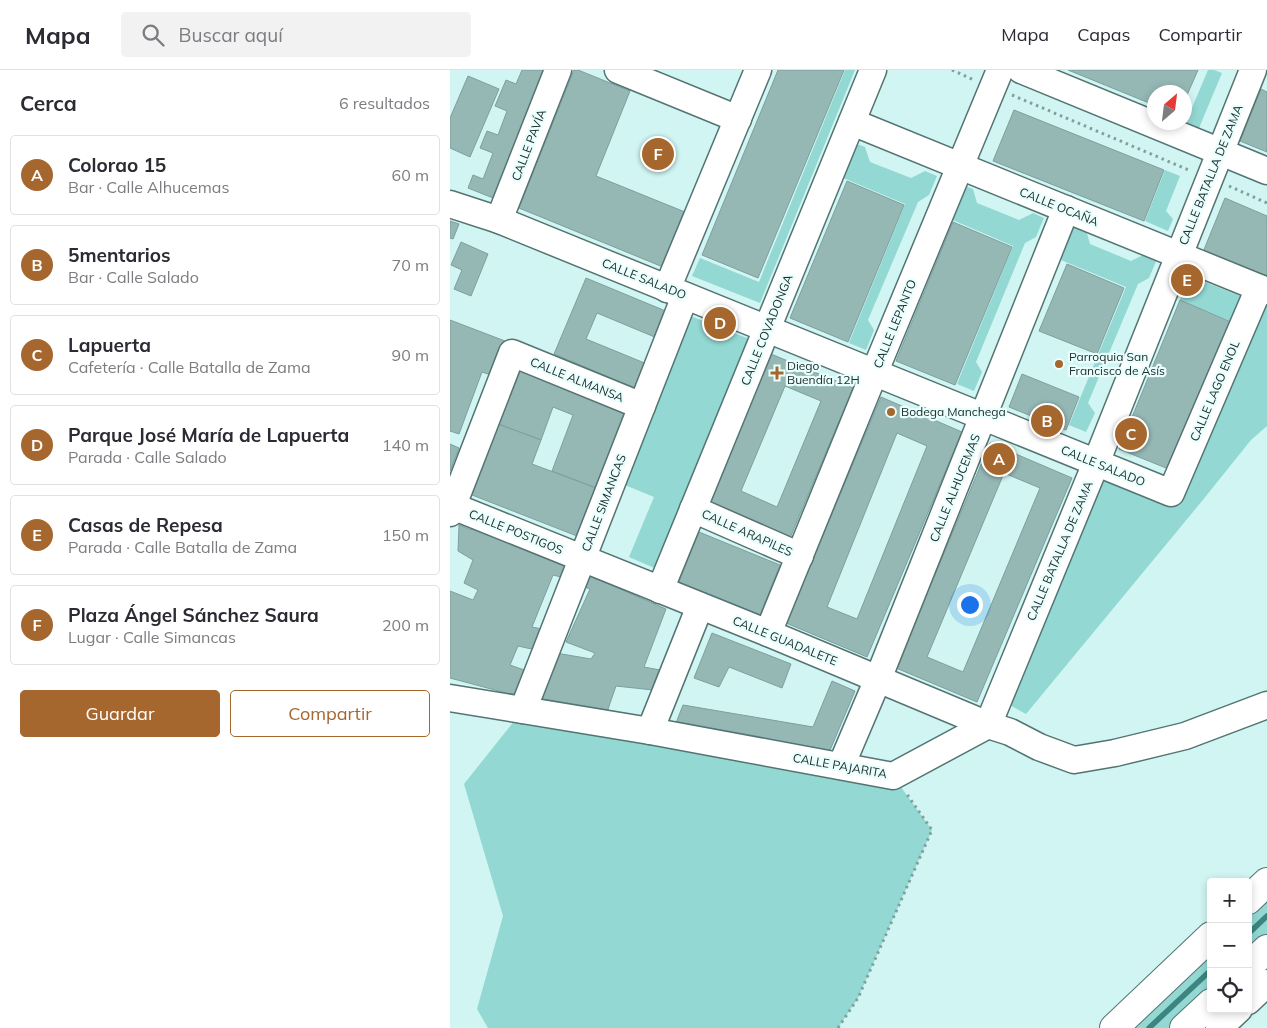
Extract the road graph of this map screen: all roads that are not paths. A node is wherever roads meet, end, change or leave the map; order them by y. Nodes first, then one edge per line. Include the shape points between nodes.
1 (558, 70) edge
2 (618, 70) edge
3 (758, 70) edge
4 (873, 70) edge
5 (1021, 70) edge
6 (1256, 72) edge
7 (996, 79) edge
8 (738, 119) junction
9 (852, 122) junction
10 (1221, 152) junction
11 (960, 166) junction
12 (1267, 171) edge
13 (450, 204) edge
14 (1066, 209) junction
15 (499, 220) junction
16 (1179, 256) junction
17 (1263, 289) edge
18 (676, 292) junction
19 (767, 329) junction
20 (874, 373) junction
21 (642, 406) junction
22 (983, 417) junction
23 (1096, 463) junction
24 (1171, 493) joint
25 (451, 508) edge
26 (694, 509) junction
27 (800, 556) junction
28 (582, 558) junction
29 (660, 590) junction
30 (700, 606) junction
31 (768, 633) junction
32 (878, 679) junction
33 (450, 698) edge
34 (1267, 705) edge
35 (523, 710) junction
36 (988, 725) junction
37 (650, 732) junction
38 (841, 766) junction
39 (1267, 882) edge
40 (1252, 896) edge
41 (1207, 940) edge
42 (1267, 949) edge
43 (1252, 963) edge
44 (1267, 983) edge
45 (1252, 996) edge
46 (1207, 1007) edge
47 (1235, 1013) edge
48 (1114, 1028) edge
49 (1184, 1028) edge
50 (1219, 1028) edge

1 - 15 street, CALLE PAVÍA
2 - 8 street
3 - 8 street, CALLE SIMANCAS
4 - 9 street, CALLE COVADONGA
5 - 10 street
6 - 10 street, CALLE BATALLA DE ZAMA
7 - 11 street, CALLE LEPANTO
8 - 18 street, CALLE SIMANCAS
9 - 11 street, CALLE OCAÑA
9 - 19 street, CALLE COVADONGA
10 - 12 street
10 - 16 street, CALLE BATALLA DE ZAMA
11 - 14 street, CALLE OCAÑA
11 - 20 street, CALLE LEPANTO
13 - 15 street, CALLE SALADO
14 - 16 street, CALLE OCAÑA
14 - 22 street, CALLE ALHUCEMAS
15 - 18 street, CALLE SALADO
16 - 17 street, CALLE OCAÑA
16 - 23 street, CALLE BATALLA DE ZAMA
17 - 24 street, CALLE LAGO ENOL
18 - 19 street, CALLE SALADO
18 - 21 street, CALLE SIMANCAS
19 - 20 street, CALLE SALADO
19 - 26 street, CALLE COVADONGA
20 - 22 street, CALLE SALADO
20 - 27 street, CALLE LEPANTO
21 - 25 street, CALLE ALMANSA via 512,353
21 - 28 street, CALLE SIMANCAS
22 - 23 street, CALLE SALADO
22 - 32 street, CALLE ALHUCEMAS
23 - 24 street, CALLE SALADO
23 - 36 street, CALLE BATALLA DE ZAMA
25 - 28 street, CALLE POSTIGOS
26 - 27 street, CALLE ARAPILES
26 - 29 street, CALLE COVADONGA
27 - 31 street, CALLE LEPANTO
28 - 29 street, CALLE GUADALETE
28 - 35 street, CALLE SIMANCAS
29 - 30 street, CALLE GUADALETE
30 - 31 street, CALLE GUADALETE
30 - 37 street
31 - 32 street, CALLE GUADALETE
32 - 36 street, CALLE GUADALETE
32 - 38 street, CALLE ALHUCEMAS
33 - 35 street, CALLE PAJARITA
34 - 36 street via 1185,736 1074,760
35 - 37 street, CALLE PAJARITA
36 - 38 street, CALLE PAJARITA via 893,776
37 - 38 street, CALLE PAJARITA
39 - 40 main road
41 - 48 main road
42 - 43 main road
44 - 45 street
46 - 49 main road
47 - 50 street

